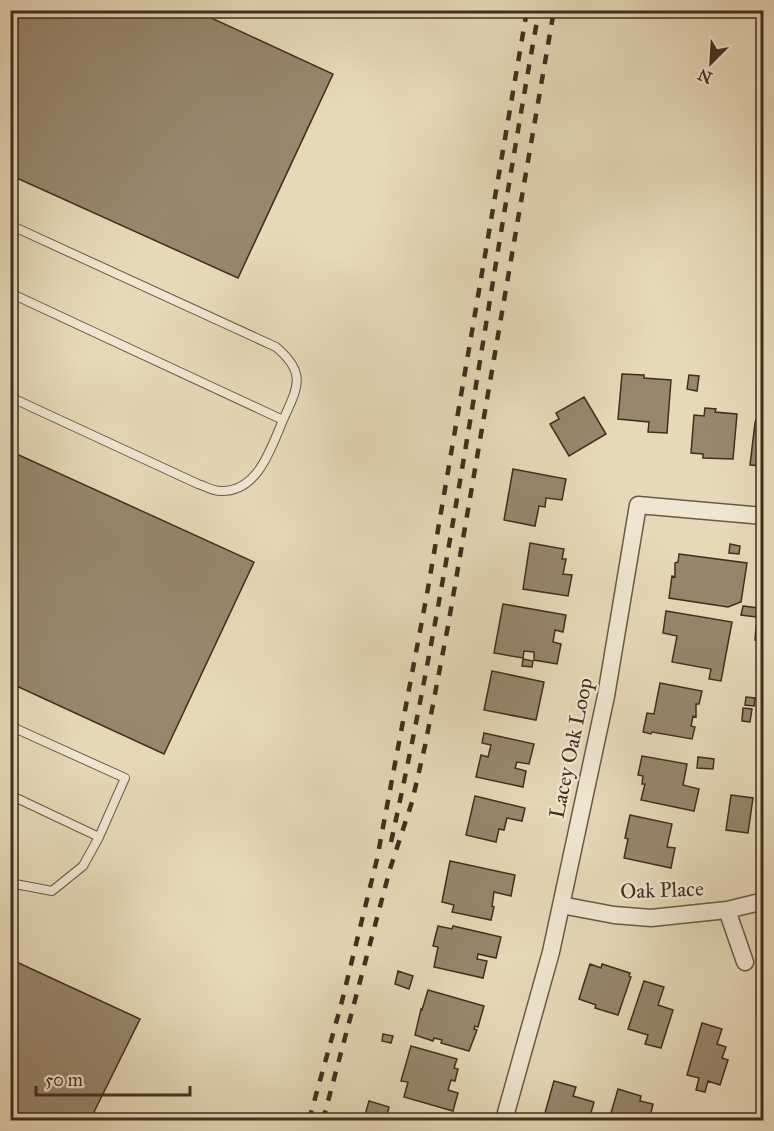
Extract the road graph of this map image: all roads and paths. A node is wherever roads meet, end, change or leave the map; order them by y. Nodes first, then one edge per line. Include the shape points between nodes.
1 (10, 225) edge
2 (10, 293) edge
3 (10, 397) edge
4 (283, 420) junction
5 (764, 516) edge
6 (10, 726) edge
7 (10, 795) edge
8 (99, 837) junction
9 (10, 883) edge
10 (764, 900) edge
11 (561, 905) junction
12 (727, 910) junction
13 (745, 962) dead end
14 (504, 1120) edge

1 - 4 lane via 276,347 294,365 297,380
2 - 4 lane
3 - 4 lane via 219,491 236,489 249,481 266,459
5 - 11 street, Lacey Oak Loop via 638,505 606,696
6 - 8 lane via 126,778
7 - 8 lane
8 - 9 lane via 83,866 52,891
10 - 12 street, Oak Place
11 - 12 street, Oak Place via 651,918
11 - 14 street, Lacey Oak Loop
12 - 13 street

